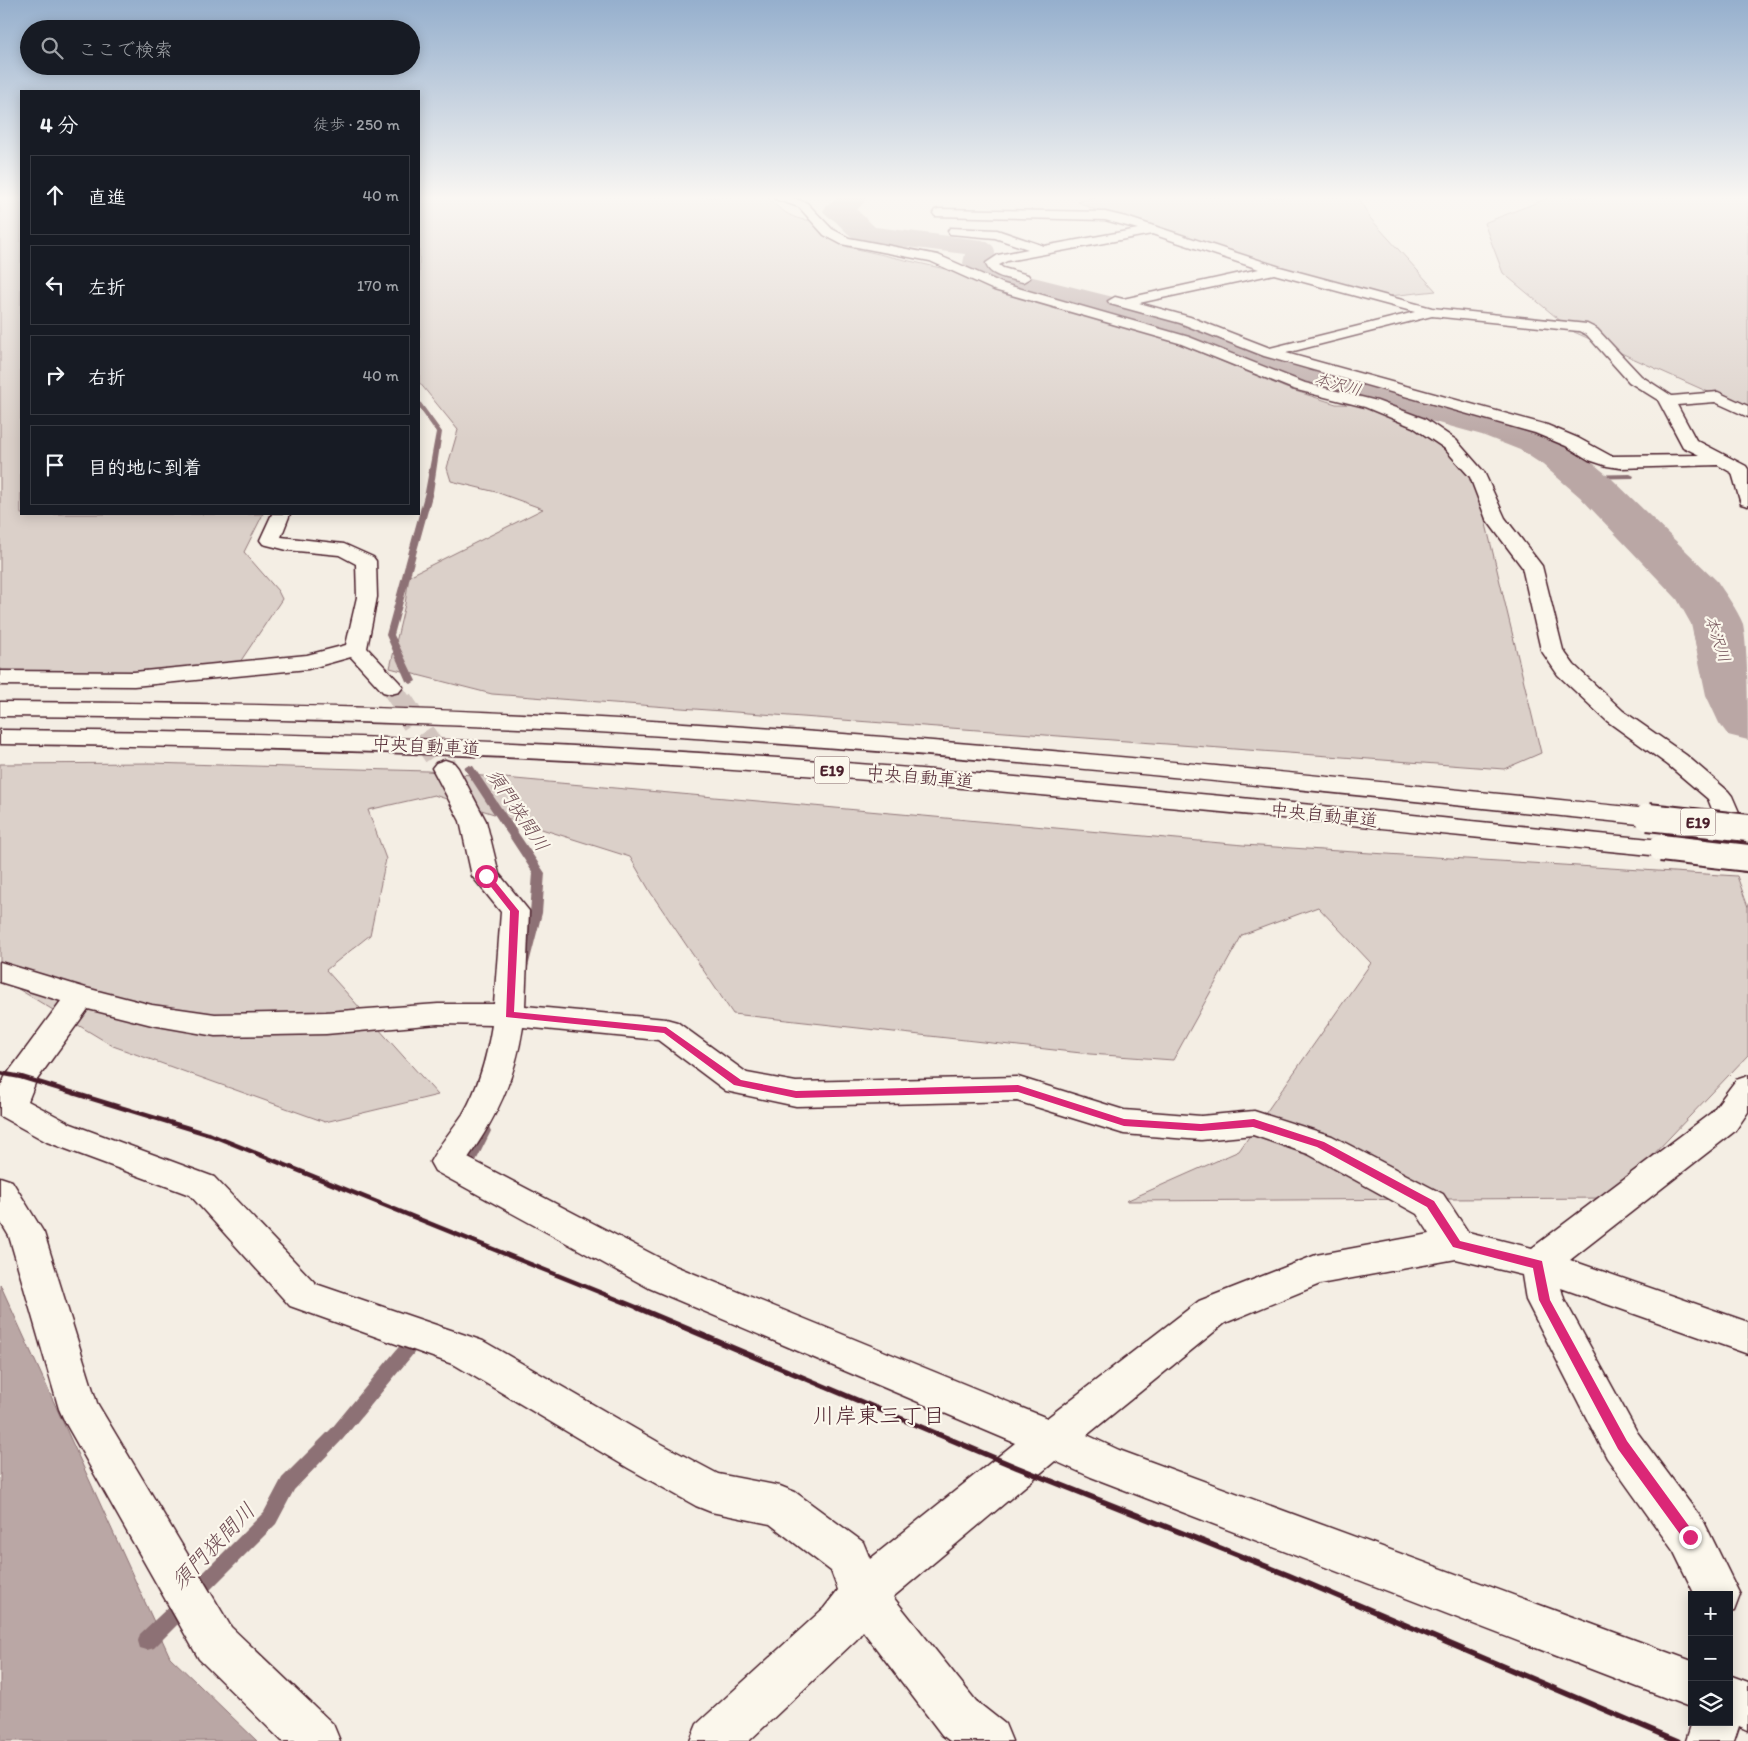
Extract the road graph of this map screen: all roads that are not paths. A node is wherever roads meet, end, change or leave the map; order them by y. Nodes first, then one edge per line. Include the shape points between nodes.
1 (982, 278) edge
2 (1025, 278) edge
3 (1236, 278) edge
4 (1306, 278) edge
5 (1038, 282) dead end
6 (1104, 298) dead end
7 (1123, 302) junction
8 (1431, 312) junction
9 (1269, 353) junction
10 (1237, 361) junction
11 (1668, 402) junction
12 (1748, 412) edge
13 (1722, 460) junction
14 (1748, 500) edge
15 (281, 515) edge
16 (356, 649) junction
17 (0, 678) edge
18 (391, 687) tunnel mouth
19 (0, 709) edge
20 (0, 737) edge
21 (444, 768) tunnel mouth
22 (1748, 828) edge
23 (1748, 858) edge
24 (1748, 864) edge
25 (0, 972) edge
26 (81, 997) junction
27 (509, 1015) junction
28 (1748, 1088) edge
29 (0, 1191) edge
30 (1456, 1244) junction
31 (1538, 1264) junction
32 (1748, 1338) edge
33 (1052, 1439) junction
34 (1716, 1591) edge
35 (862, 1594) junction
36 (1688, 1683) edge
37 (1733, 1700) edge
38 (1748, 1706) edge
39 (1715, 1726) edge
40 (316, 1741) edge
41 (714, 1741) edge
42 (988, 1741) edge
43 (1710, 1741) edge

1 - 10 main road via 999,287 1184,340
2 - 5 main road
3 - 7 main road
4 - 8 main road
6 - 7 main road
7 - 9 main road via 1185,320
8 - 9 main road
8 - 11 main road via 1582,327 1592,332 1636,379
9 - 10 main road
9 - 13 main road via 1541,429 1607,461
10 - 24 main road via 1299,386 1379,407 1419,423 1450,444 1478,476 1496,519 1532,566 1552,650 1562,664 1616,716 1677,760 1719,796
11 - 12 main road via 1718,397
11 - 13 main road via 1689,442
13 - 14 main road via 1740,470
15 - 16 main road via 270,540 344,550 366,561 367,597
16 - 17 main road via 308,662 134,679
16 - 18 main road
19 - 22 main road, 中央自動車道 / E19, bridge via 156,709 581,724 1237,774
20 - 23 main road, 中央自動車道 / E19, bridge via 338,742 866,772
21 - 27 main road via 474,821 486,876 514,911
25 - 26 main road
26 - 27 main road via 152,1016 215,1025 326,1023 438,1014
26 - 35 main road via 20,1077 9,1106 60,1133 202,1186 304,1295 469,1353 711,1492 780,1506 847,1557
27 - 30 main road via 666,1030 738,1083 796,1094 1018,1088 1124,1122 1201,1128 1254,1123 1320,1145 1430,1204
27 - 33 main road via 500,1064 480,1114 446,1162 662,1277
28 - 31 main road via 1723,1122
29 - 40 main road via 26,1233 79,1409 215,1643
30 - 31 main road
30 - 33 main road via 1316,1270 1212,1312
31 - 32 main road
31 - 34 main road via 1545,1300 1622,1445 1690,1537
33 - 35 main road
33 - 36 main road via 1106,1464
35 - 41 main road via 840,1624
35 - 42 main road via 959,1718
37 - 38 main road
39 - 43 main road

